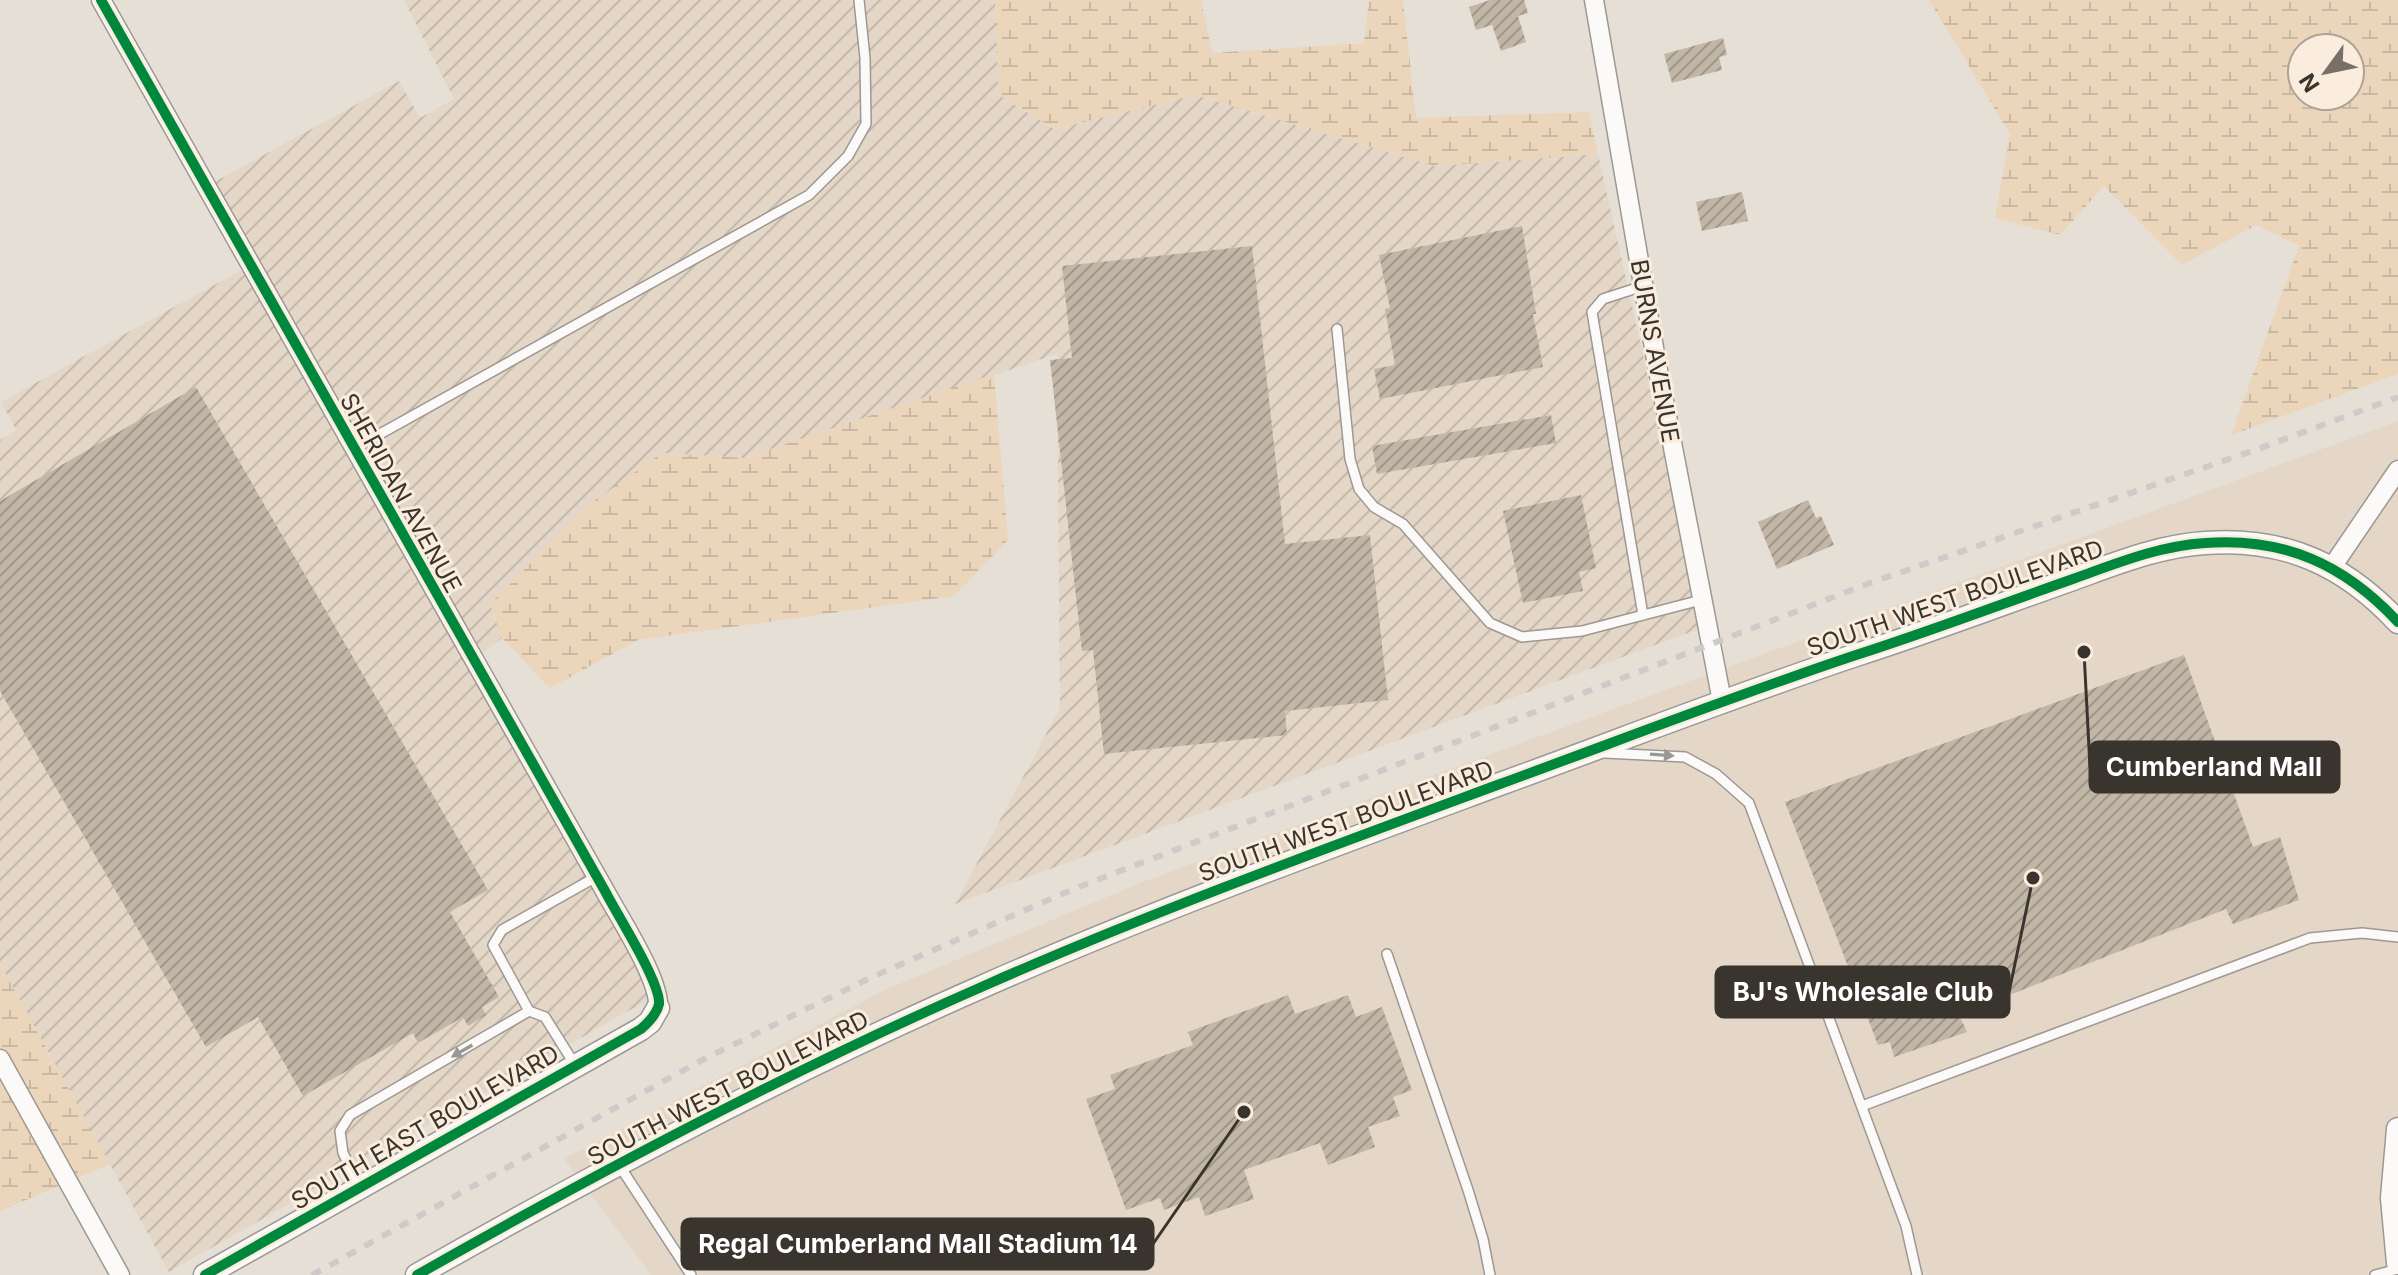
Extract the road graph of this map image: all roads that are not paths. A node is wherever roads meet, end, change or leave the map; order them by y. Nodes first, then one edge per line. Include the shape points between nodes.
1 (101, 0) edge
2 (859, 0) edge
3 (1594, 0) edge
4 (1643, 286) junction
5 (1337, 329) dead end
6 (353, 449) junction
7 (2398, 470) edge
8 (2332, 567) junction
9 (1701, 600) junction
10 (1643, 615) junction
11 (2398, 622) edge
12 (1722, 701) junction
13 (1585, 753) junction
14 (596, 877) junction
15 (2398, 937) edge
16 (1387, 954) dead end
17 (658, 1008) joint
18 (529, 1011) junction
19 (0, 1059) edge
20 (575, 1065) junction
21 (1862, 1106) junction
22 (2398, 1129) edge
23 (619, 1165) junction
24 (361, 1187) junction
25 (2398, 1263) edge
26 (2398, 1269) edge
27 (120, 1275) edge
28 (205, 1275) edge
29 (417, 1275) edge
30 (691, 1275) edge
31 (1490, 1275) edge
32 (1917, 1275) edge
33 (2375, 1275) edge

1 - 6 street, SHERIDAN AVENUE
2 - 6 lane via 866,124 848,156 809,195
3 - 4 street, BURNS AVENUE
4 - 9 street, BURNS AVENUE
4 - 10 lane via 1603,299 1592,312
5 - 10 lane via 1350,459 1359,489 1374,507 1403,524 1490,623 1522,637 1582,631
6 - 14 street, SHERIDAN AVENUE
7 - 8 street
8 - 11 street, SOUTH WEST BOULEVARD via 2378,600
8 - 12 street, SOUTH WEST BOULEVARD via 2289,552 2234,543 2169,548
9 - 10 lane
9 - 12 street, BURNS AVENUE
12 - 13 street, SOUTH WEST BOULEVARD
13 -> 21 lane via 1685,757 1716,774 1749,803
13 - 23 street, SOUTH WEST BOULEVARD via 1090,940 848,1047
14 - 17 street, SHERIDAN AVENUE via 651,976
14 - 18 lane via 502,930 493,945
15 - 21 lane via 2362,933 2310,938
16 - 31 lane via 1468,1190
17 - 20 street, SOUTH EAST BOULEVARD via 641,1029
18 - 20 lane via 545,1017
18 -> 24 lane via 350,1115 340,1131 343,1153
19 - 27 street
20 - 24 street, SOUTH EAST BOULEVARD
21 - 32 lane via 1906,1226
22 - 25 street via 2392,1198
23 - 29 street, SOUTH WEST BOULEVARD
23 - 30 lane
24 - 28 street, SOUTH EAST BOULEVARD
26 - 33 lane

